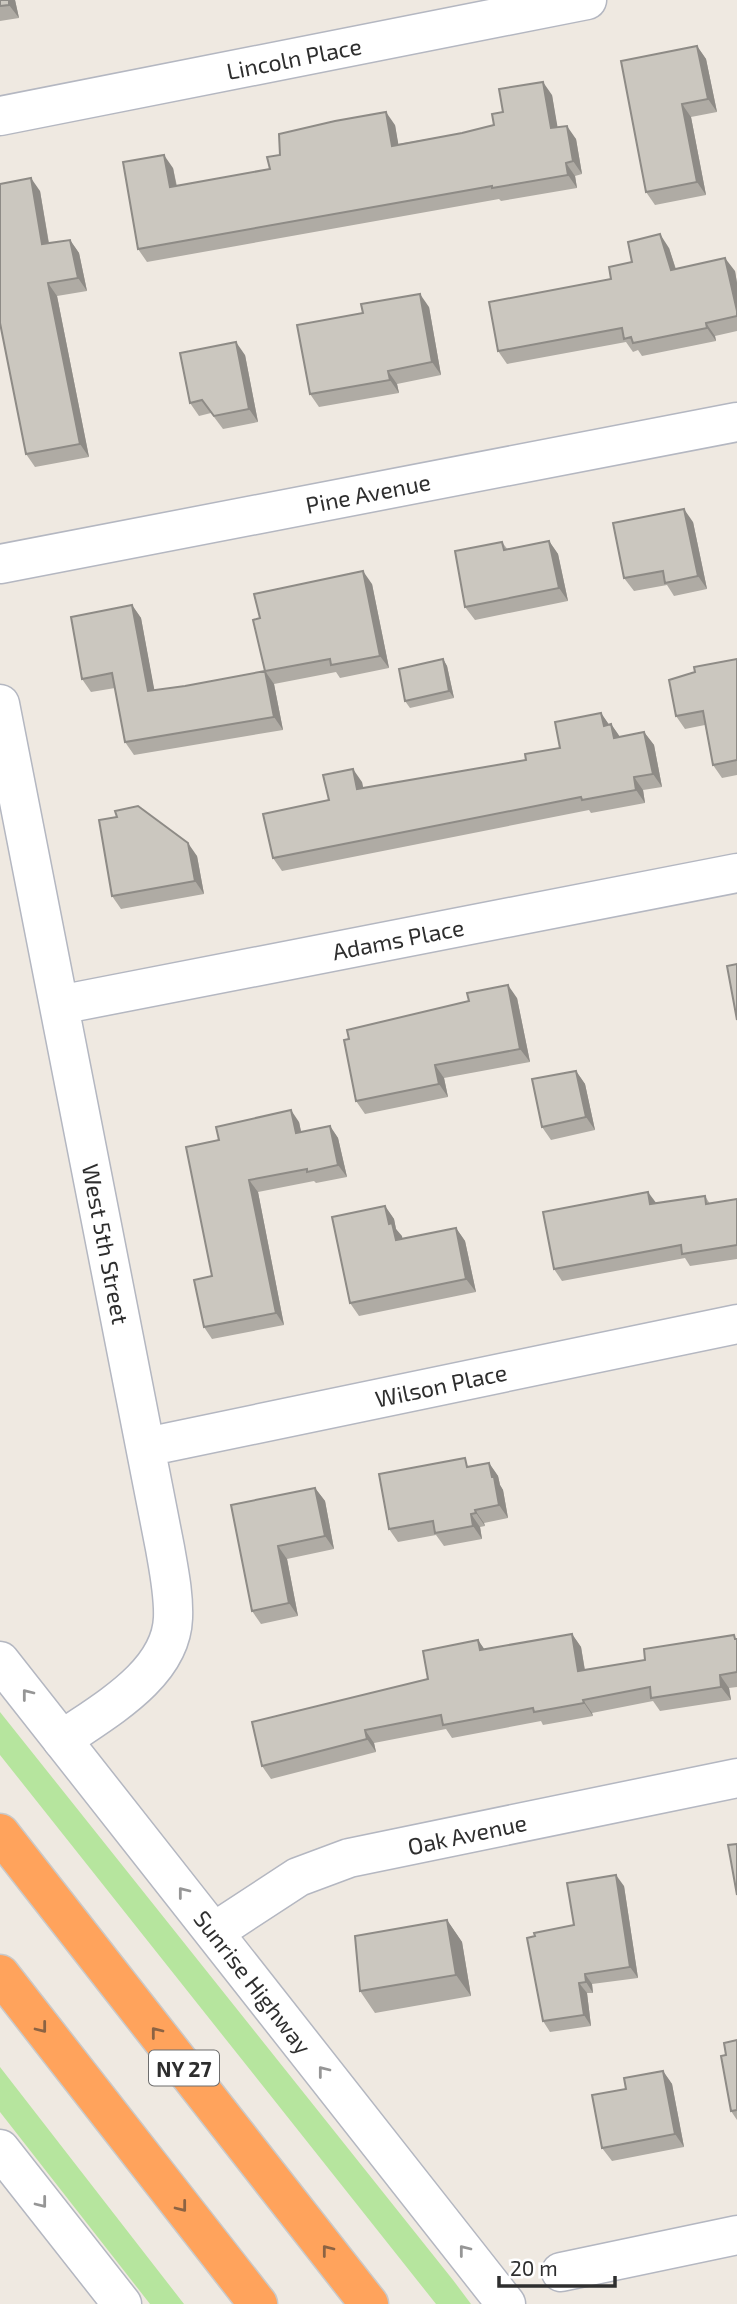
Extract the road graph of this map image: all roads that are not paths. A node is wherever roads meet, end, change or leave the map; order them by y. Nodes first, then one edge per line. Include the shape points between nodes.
1 (587, 0) edge
2 (0, 116) edge
3 (737, 422) edge
4 (0, 564) edge
5 (0, 704) edge
6 (737, 873) edge
7 (59, 1004) junction
8 (737, 1324) edge
9 (146, 1447) junction
10 (0, 1661) edge
11 (62, 1740) junction
12 (737, 1778) edge
13 (0, 1833) edge
14 (214, 1932) junction
15 (0, 1974) edge
16 (0, 2149) edge
17 (737, 2235) edge
18 (561, 2272) dead end
19 (122, 2304) edge
20 (258, 2304) edge
21 (369, 2304) edge
22 (506, 2304) edge

1 - 2 street, Lincoln Place
3 - 4 street, Pine Avenue
5 - 7 street, West 5th Street
6 - 7 street, Adams Place
7 - 9 street, West 5th Street
8 - 9 street, Wilson Place
9 - 11 street, West 5th Street via 170,1577 173,1621 169,1640 148,1674
11 -> 10 street, Sunrise Highway
14 -> 11 street, Sunrise Highway
12 - 14 street, Oak Avenue via 349,1858 298,1877
21 -> 13 highway, NY 27
22 -> 14 street, Sunrise Highway
15 -> 20 highway
16 -> 19 street
17 - 18 street

